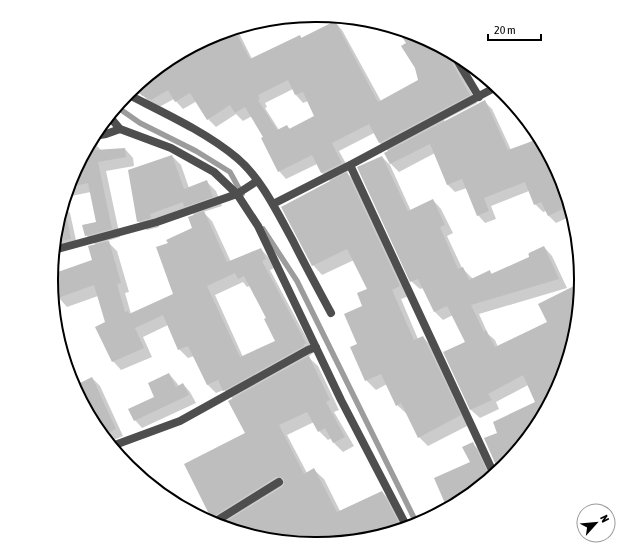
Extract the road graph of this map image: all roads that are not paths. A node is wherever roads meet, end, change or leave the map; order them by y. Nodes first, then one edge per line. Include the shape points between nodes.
1 (461, 66) edge
2 (491, 90) edge
3 (134, 97) edge
4 (479, 97) junction
5 (113, 121) edge
6 (120, 129) junction
7 (103, 134) edge
8 (350, 165) junction
9 (257, 181) junction
10 (237, 194) junction
11 (273, 204) junction
12 (61, 248) edge
13 (331, 313) dead end
14 (316, 347) junction
15 (118, 444) edge
16 (491, 468) edge
17 (279, 482) dead end
18 (221, 518) edge
19 (404, 521) edge

1 - 4 street
2 - 4 street
3 - 9 street via 216,142 238,159
4 - 8 street
5 - 6 street
6 - 7 street
6 - 10 street via 171,148 214,172
8 - 11 street
8 - 16 street
9 - 10 street
9 - 11 street
10 - 12 street via 157,222
10 - 14 street via 258,226
11 - 13 street
14 - 15 street via 180,421
14 - 19 street
17 - 18 street

